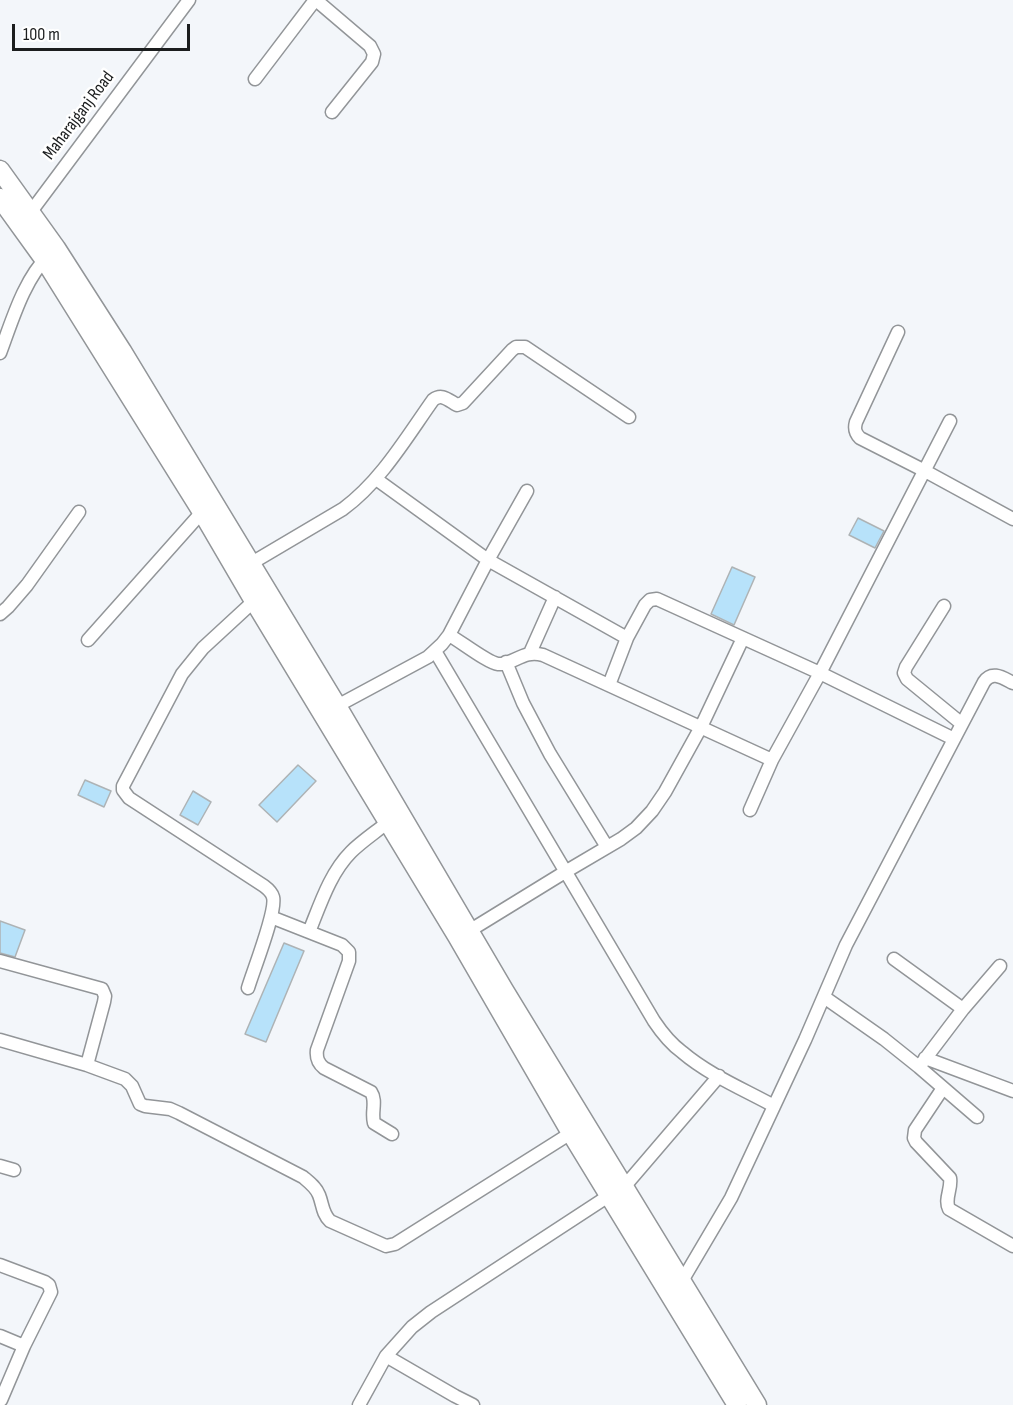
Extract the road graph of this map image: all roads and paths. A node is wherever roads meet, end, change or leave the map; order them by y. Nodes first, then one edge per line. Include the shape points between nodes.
1 (189, 0) edge
2 (315, 0) edge
3 (255, 79) dead end
4 (332, 112) dead end
5 (0, 170) edge
6 (0, 198) edge
7 (24, 218) junction
8 (50, 254) junction
9 (898, 332) dead end
10 (0, 353) edge
11 (629, 417) dead end
12 (950, 421) dead end
13 (925, 471) junction
14 (376, 479) junction
15 (527, 491) dead end
16 (79, 512) dead end
17 (202, 512) junction
18 (1013, 519) edge
19 (488, 560) junction
20 (250, 564) junction
21 (555, 597) junction
22 (254, 601) junction
23 (944, 606) dead end
24 (0, 614) edge
25 (449, 635) junction
26 (627, 638) junction
27 (743, 638) junction
28 (88, 640) dead end
29 (435, 651) junction
30 (530, 653) junction
31 (506, 662) junction
32 (820, 673) junction
33 (1013, 683) edge
34 (609, 685) junction
35 (337, 706) junction
36 (962, 724) junction
37 (700, 727) junction
38 (954, 739) junction
39 (772, 760) junction
40 (750, 810) dead end
41 (388, 822) junction
42 (607, 847) junction
43 (565, 872) junction
44 (271, 917) junction
45 (470, 931) junction
46 (309, 932) junction
47 (894, 959) dead end
48 (0, 960) edge
49 (1000, 966) dead end
50 (248, 987) dead end
51 (824, 997) junction
52 (963, 1009) junction
53 (0, 1040) edge
54 (922, 1063) junction
55 (87, 1065) junction
56 (718, 1076) junction
57 (943, 1088) junction
58 (1013, 1091) edge
59 (774, 1106) junction
60 (977, 1117) dead end
61 (572, 1133) junction
62 (393, 1134) dead end
63 (0, 1166) edge
64 (14, 1170) dead end
65 (617, 1191) junction
66 (1013, 1246) edge
67 (0, 1265) edge
68 (682, 1281) junction
69 (0, 1336) edge
70 (24, 1346) junction
71 (386, 1356) junction
72 (1, 1400) edge
73 (359, 1405) edge
74 (473, 1405) edge
75 (737, 1405) edge
76 (757, 1405) edge

1 - 7 street, Maharajganj Road
2 - 3 street
2 - 4 street via 370,46 374,54 372,62
5 - 7 highway
6 - 7 highway
7 - 8 highway
8 - 10 street via 25,289
8 - 17 highway
8 - 20 highway via 122,351
9 - 13 street via 855,431 860,438
11 - 14 street via 525,346 516,346 463,403 457,405 442,397 434,400
12 - 13 street
13 - 18 street
13 - 32 street
14 - 19 street
14 - 20 street via 343,509
15 - 19 street
16 - 24 street via 27,585
17 - 22 highway
17 - 28 street
19 - 21 street
19 - 25 street
20 - 35 highway
21 - 26 street
21 - 30 street
22 - 41 highway
22 - 44 street via 203,648 183,674 123,790 129,798 264,886 273,898
23 - 36 street via 904,673
25 - 29 street
25 - 31 street via 491,661
26 - 27 street via 648,602 657,599
26 - 34 street
27 - 32 street
27 - 37 street
29 - 35 street
29 - 43 street
30 - 31 street
30 - 34 street via 543,655
31 - 42 street via 550,754
32 - 38 street
32 - 39 street
33 - 36 street via 997,676 987,678
34 - 37 street
35 - 45 highway
36 - 38 street
37 - 39 street
37 - 42 street via 652,811 636,828
38 - 51 street via 846,945
39 - 40 street
41 - 46 street via 341,865
41 - 61 highway
42 - 43 street
43 - 45 street
43 - 56 street via 654,1021 681,1052
44 - 46 street
44 - 50 street
45 - 65 highway
46 - 62 street via 342,945 349,956 317,1050 318,1061 324,1068 371,1092 374,1123
47 - 52 street
48 - 55 street via 102,989 104,1002
49 - 52 street
51 - 54 street
51 - 59 street
52 - 54 street
53 - 55 street
54 - 57 street
54 - 58 street
55 - 61 street via 125,1079 140,1104 179,1113 303,1177 316,1189 330,1221 386,1245 395,1244
56 - 59 street
56 - 65 street
57 - 60 street
57 - 66 street via 915,1130 914,1138 950,1178 949,1209
59 - 68 street via 731,1198
61 - 65 highway
63 - 64 street
65 - 68 highway
65 - 71 street via 431,1312
65 - 75 highway
67 - 70 street via 45,1282 51,1288
68 - 76 highway
69 - 70 street
70 - 72 street
71 - 73 street
71 - 74 street

